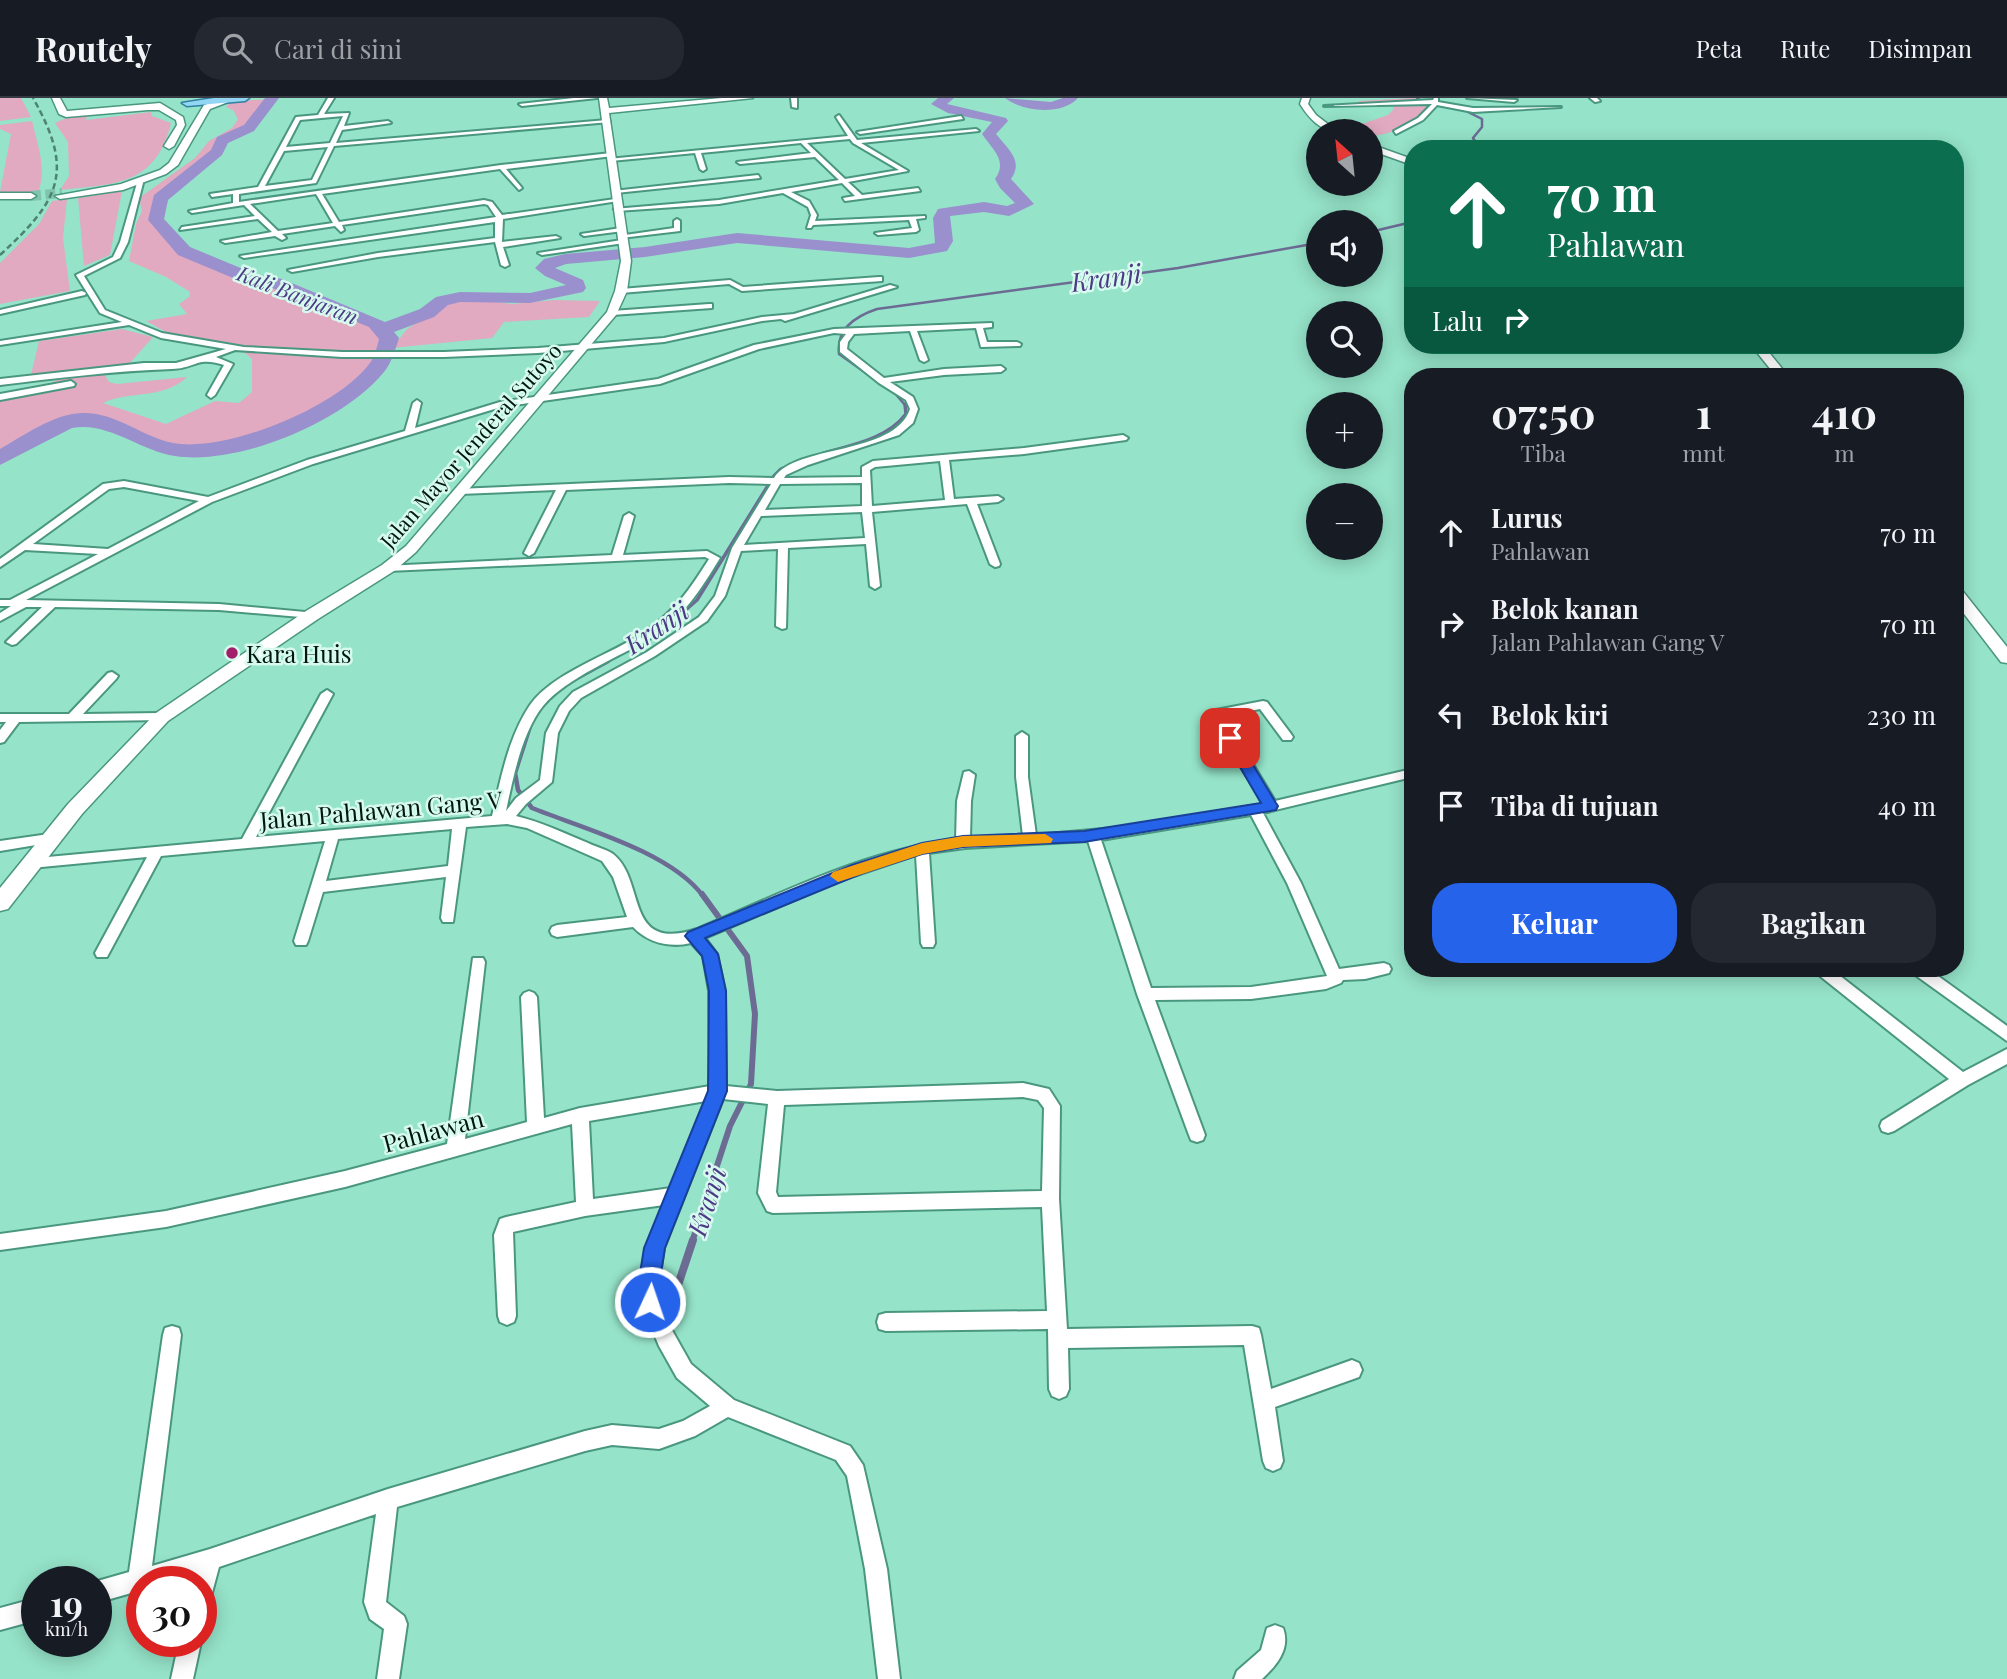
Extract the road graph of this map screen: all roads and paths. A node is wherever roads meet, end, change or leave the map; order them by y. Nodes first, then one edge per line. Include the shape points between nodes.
1 (56, 98) edge
2 (245, 98) edge
3 (331, 98) edge
4 (594, 98) edge
5 (603, 98) edge
6 (749, 98) edge
7 (794, 98) edge
8 (1306, 98) edge
9 (1470, 98) edge
10 (1540, 98) edge
11 (232, 99) edge
12 (1514, 100) dead end
13 (689, 101) edge
14 (1424, 101) edge
15 (187, 103) junction
16 (1435, 103) edge
17 (522, 104) dead end
18 (1327, 106) dead end
19 (147, 107) junction
20 (207, 107) junction
21 (794, 107) dead end
22 (1549, 107) junction
23 (1558, 107) dead end
24 (606, 111) junction
25 (167, 112) junction
26 (321, 115) junction
27 (839, 117) dead end
28 (915, 117) dead end
29 (961, 118) dead end
30 (1316, 119) edge
31 (457, 121) dead end
32 (607, 122) junction
33 (388, 123) dead end
34 (921, 123) junction
35 (341, 128) junction
36 (976, 131) dead end
37 (1396, 132) dead end
38 (456, 133) junction
39 (851, 137) junction
40 (802, 141) junction
41 (331, 146) junction
42 (281, 149) junction
43 (697, 151) junction
44 (1383, 152) edge
45 (815, 155) junction
46 (611, 157) junction
47 (1404, 159) edge
48 (740, 162) dead end
49 (501, 167) junction
50 (703, 169) dead end
51 (905, 171) junction
52 (758, 177) dead end
53 (843, 181) junction
54 (140, 183) junction
55 (850, 187) junction
56 (519, 188) dead end
57 (260, 189) junction
58 (918, 190) dead end
59 (780, 191) junction
60 (236, 192) junction
61 (318, 192) junction
62 (212, 195) dead end
63 (860, 197) junction
64 (0, 198) edge
65 (31, 198) tunnel mouth
66 (845, 199) dead end
67 (616, 201) junction
68 (241, 204) junction
69 (191, 211) dead end
70 (260, 216) junction
71 (923, 217) dead end
72 (500, 218) junction
73 (912, 218) junction
74 (677, 221) dead end
75 (337, 224) junction
76 (183, 229) dead end
77 (878, 233) dead end
78 (278, 234) junction
79 (584, 234) dead end
80 (556, 238) dead end
81 (622, 238) junction
82 (346, 239) junction
83 (225, 242) dead end
84 (498, 243) junction
85 (542, 253) dead end
86 (244, 256) dead end
87 (301, 258) junction
88 (361, 258) junction
89 (505, 265) dead end
90 (292, 270) dead end
91 (708, 274) dead end
92 (879, 279) dead end
93 (709, 284) junction
94 (893, 287) dead end
95 (621, 291) junction
96 (82, 293) junction
97 (709, 306) dead end
98 (0, 312) edge
99 (612, 313) junction
100 (127, 324) junction
101 (979, 326) junction
102 (989, 326) dead end
103 (913, 330) junction
104 (848, 332) junction
105 (0, 343) edge
106 (1017, 344) dead end
107 (232, 349) junction
108 (581, 350) junction
109 (1764, 354) edge
110 (210, 358) junction
111 (924, 360) dead end
112 (144, 366) junction
113 (1776, 368) edge
114 (1001, 369) dead end
115 (882, 381) junction
116 (0, 382) edge
117 (211, 395) dead end
118 (0, 397) edge
119 (542, 398) junction
120 (418, 404) dead end
121 (409, 432) junction
122 (1123, 438) dead end
123 (944, 459) junction
124 (867, 480) junction
125 (774, 481) junction
126 (562, 488) junction
127 (460, 491) junction
128 (998, 499) dead end
129 (209, 500) junction
130 (971, 502) junction
131 (950, 503) junction
132 (867, 509) junction
133 (758, 513) junction
134 (629, 516) dead end
135 (871, 541) junction
136 (783, 545) junction
137 (24, 547) junction
138 (737, 548) junction
139 (107, 551) junction
140 (529, 553) dead end
141 (616, 559) junction
142 (995, 564) dead end
143 (0, 565) edge
144 (388, 568) junction
145 (875, 586) dead end
146 (12, 603) edge
147 (1964, 603) edge
148 (52, 604) junction
149 (312, 615) junction
150 (0, 618) edge
151 (782, 626) dead end
152 (12, 642) dead end
153 (2007, 658) edge
154 (112, 676) dead end
155 (327, 694) dead end
156 (74, 716) junction
157 (162, 717) junction
158 (0, 718) edge
159 (15, 718) junction
160 (1022, 736) dead end
161 (1287, 737) dead end
162 (0, 739) edge
163 (969, 775) dead end
164 (1404, 775) edge
165 (1271, 806) junction
166 (1255, 810) junction
167 (502, 818) junction
168 (460, 822) junction
169 (334, 835) junction
170 (1093, 835) junction
171 (49, 839) junction
172 (1030, 840) junction
173 (963, 842) junction
174 (246, 843) junction
175 (0, 846) edge
176 (922, 848) junction
177 (157, 851) junction
178 (31, 863) junction
179 (452, 872) junction
180 (318, 887) junction
181 (0, 903) edge
182 (448, 918) dead end
183 (637, 921) junction
184 (557, 931) dead end
185 (694, 936) junction
186 (301, 941) dead end
187 (928, 943) dead end
188 (102, 953) dead end
189 (478, 962) dead end
190 (1384, 968) dead end
191 (1336, 975) junction
192 (1831, 977) edge
193 (1928, 977) edge
194 (1145, 995) junction
195 (529, 997) dead end
196 (2007, 1035) edge
197 (2007, 1056) edge
198 (1962, 1080) junction
199 (726, 1092) junction
200 (769, 1098) junction
201 (580, 1115) junction
202 (1888, 1126) dead end
203 (536, 1128) junction
204 (1197, 1135) dead end
205 (455, 1150) junction
206 (676, 1195) junction
207 (1049, 1199) junction
208 (585, 1208) junction
209 (0, 1242) edge
210 (507, 1315) dead end
211 (886, 1322) dead end
212 (1057, 1330) junction
213 (172, 1335) dead end
214 (1352, 1370) dead end
215 (1059, 1389) dead end
216 (1264, 1401) junction
217 (727, 1408) junction
218 (1273, 1461) dead end
219 (388, 1499) junction
220 (210, 1560) junction
221 (141, 1566) edge
222 (189, 1566) edge
223 (208, 1566) edge
224 (21, 1613) edge
225 (0, 1619) edge
226 (1275, 1636) dead end
227 (187, 1657) edge
228 (182, 1679) edge
229 (388, 1679) edge
230 (889, 1679) edge
231 (1245, 1679) edge

1 - 19 main road via 66,114
2 - 11 main road
3 - 26 street
4 - 17 street
5 - 24 main road, Jalan Mayor Jenderal Sutoyo
6 - 13 main road
7 - 21 street
8 - 30 main road via 1304,104
9 - 12 street
10 - 22 street
11 - 15 main road
11 - 20 main road
13 - 24 main road
14 - 16 street
14 - 18 street
15 - 19 main road
15 - 20 main road
15 - 25 main road
16 - 22 street via 1478,110
16 - 37 street via 1415,123
19 - 25 main road
20 - 25 main road
20 - 54 main road via 173,165
22 - 23 street
24 - 32 main road, Jalan Mayor Jenderal Sutoyo
25 - 54 main road via 180,119 181,125 154,171 118,184 61,194 101,192
26 - 35 street via 347,114
26 - 42 street via 298,118
27 - 39 street
28 - 34 street
29 - 34 street
31 - 38 street
32 - 38 street
32 - 46 main road, Jalan Mayor Jenderal Sutoyo
33 - 35 street
34 - 39 street
35 - 41 street
36 - 39 street
38 - 41 street
39 - 40 street
39 - 51 street
40 - 43 street
40 - 45 street
41 - 42 street
41 - 57 street via 314,182
42 - 57 street
43 - 46 street
43 - 50 street
44 - 47 main road
45 - 48 street
45 - 53 street
46 - 49 street
46 - 67 main road, Jalan Mayor Jenderal Sutoyo
49 - 56 street
49 - 61 street
51 - 53 street
51 - 55 street via 913,176
52 - 67 street
53 - 55 street
53 - 59 street
54 - 96 street via 116,258 80,275
55 - 63 street
57 - 60 street
58 - 63 street
59 - 67 street via 719,202
59 - 73 street via 812,208 809,225
60 - 62 street
60 - 68 street
61 - 68 street
61 - 75 street
63 - 66 street
64 - 65 main road
67 - 72 street
67 - 81 main road, Jalan Mayor Jenderal Sutoyo
68 - 69 street
68 - 70 street
70 - 76 street
70 - 78 street
71 - 73 street
72 - 75 street via 487,202
72 - 82 street
72 - 84 street
73 - 77 street via 916,230
74 - 81 street via 678,230
75 - 78 street
75 - 82 street
78 - 83 street
78 - 87 street
79 - 81 street
80 - 84 street
81 - 85 street
81 - 95 main road, Jalan Mayor Jenderal Sutoyo via 626,261
82 - 87 street
82 - 88 street
84 - 88 street
84 - 89 street
86 - 87 street
87 - 88 street
87 - 90 street
91 - 93 street
92 - 93 street via 742,289 733,282
93 - 95 street
94 - 108 street via 711,335
95 - 99 main road, Jalan Mayor Jenderal Sutoyo
96 - 98 street
96 - 100 street
97 - 99 street
99 - 108 main road, Jalan Mayor Jenderal Sutoyo
100 - 105 street
100 - 107 street via 187,342
101 - 102 street
101 - 103 street
101 - 106 street via 984,345
103 - 104 street
103 - 111 street
104 - 115 street via 843,350
104 - 119 street via 749,349 668,379
107 - 108 street via 349,354
107 - 110 street
108 - 119 main road, Jalan Mayor Jenderal Sutoyo
109 - 113 main road
110 - 112 street via 176,366
110 - 117 street via 229,364
112 - 116 street
112 - 118 street
114 - 115 street
115 - 125 street via 910,399 914,415 905,427 883,439 793,468
119 - 121 street via 500,405
119 - 127 main road, Jalan Mayor Jenderal Sutoyo
120 - 121 street
121 - 129 street
122 - 123 street
123 - 124 street via 873,464 865,469
123 - 131 street
124 - 125 street
124 - 132 street
125 - 126 street
125 - 133 street
126 - 127 street
126 - 140 street
127 - 144 main road, Jalan Mayor Jenderal Sutoyo via 411,549
128 - 130 street
129 - 137 street via 124,484 106,486
129 - 139 street
130 - 131 street
130 - 142 street
131 - 132 street
132 - 133 street
132 - 135 street
133 - 138 street
134 - 141 street
135 - 136 street
135 - 145 street
136 - 138 street
136 - 151 street
137 - 139 street
137 - 143 street
138 - 167 street via 720,596 703,619 577,695 564,709 552,733 546,782
139 - 146 street
141 - 144 street
141 - 167 street via 707,554 715,558 679,610 649,634 550,690 535,707 512,757
144 - 149 main road, Jalan Mayor Jenderal Sutoyo
146 - 148 street
146 - 150 street
147 - 153 main road
148 - 149 street via 219,607
148 - 152 street
149 - 157 main road, Jalan Mayor Jenderal Sutoyo
154 - 156 street
155 - 174 street
156 - 157 street
156 - 159 street
157 - 171 main road, Jalan Mayor Jenderal Sutoyo
158 - 159 street
159 - 162 street
160 - 172 street
161 - 165 street via 1263,705 1216,714
163 - 173 street
164 - 165 street
165 - 166 street
166 - 170 street
166 - 191 street
167 - 168 street, Jalan Pahlawan Gang V
167 - 183 street, Jalan Pahlawan Gang V via 530,824 607,857
168 - 169 street, Jalan Pahlawan Gang V
168 - 179 street
169 - 174 street, Jalan Pahlawan Gang V
169 - 180 street
170 - 172 street
170 - 194 street
171 - 175 street
171 - 178 main road, Jalan Mayor Jenderal Sutoyo
172 - 173 street
173 - 176 street
174 - 177 street, Jalan Pahlawan Gang V
176 - 185 street via 857,869
176 - 187 street
177 - 178 street, Jalan Pahlawan Gang V
177 - 188 street
178 - 181 main road, Jalan Mayor Jenderal Sutoyo
179 - 180 street
179 - 182 street
180 - 186 street
183 - 184 street
183 - 185 street via 667,939
185 - 199 street via 710,954 716,981
189 - 205 street
190 - 191 street
191 - 194 street via 1326,983 1251,993
192 - 198 street
193 - 196 street
194 - 204 street
195 - 203 street
197 - 198 street
198 - 202 street
199 - 200 street, Pahlawan
199 - 201 street, Pahlawan
199 - 206 street
200 - 207 street, Pahlawan via 1023,1090 1043,1094 1052,1107
200 - 207 street via 767,1193 773,1205
201 - 203 street, Pahlawan
201 - 208 street
203 - 205 street, Pahlawan
205 - 209 street, Pahlawan via 166,1219
206 - 208 street
206 - 217 street via 654,1248 650,1302 684,1371
207 - 212 street
208 - 210 street via 503,1227
211 - 212 street
212 - 215 street
212 - 216 street via 1252,1335
213 - 221 street
214 - 216 street
216 - 218 street
217 - 219 street via 659,1439 612,1435
217 - 230 street via 843,1453 850,1460 876,1569
219 - 220 street
219 - 229 street via 375,1602 378,1611 396,1624
220 - 222 street
220 - 223 street
224 - 225 street
226 - 231 street via 1270,1656
227 - 228 street

